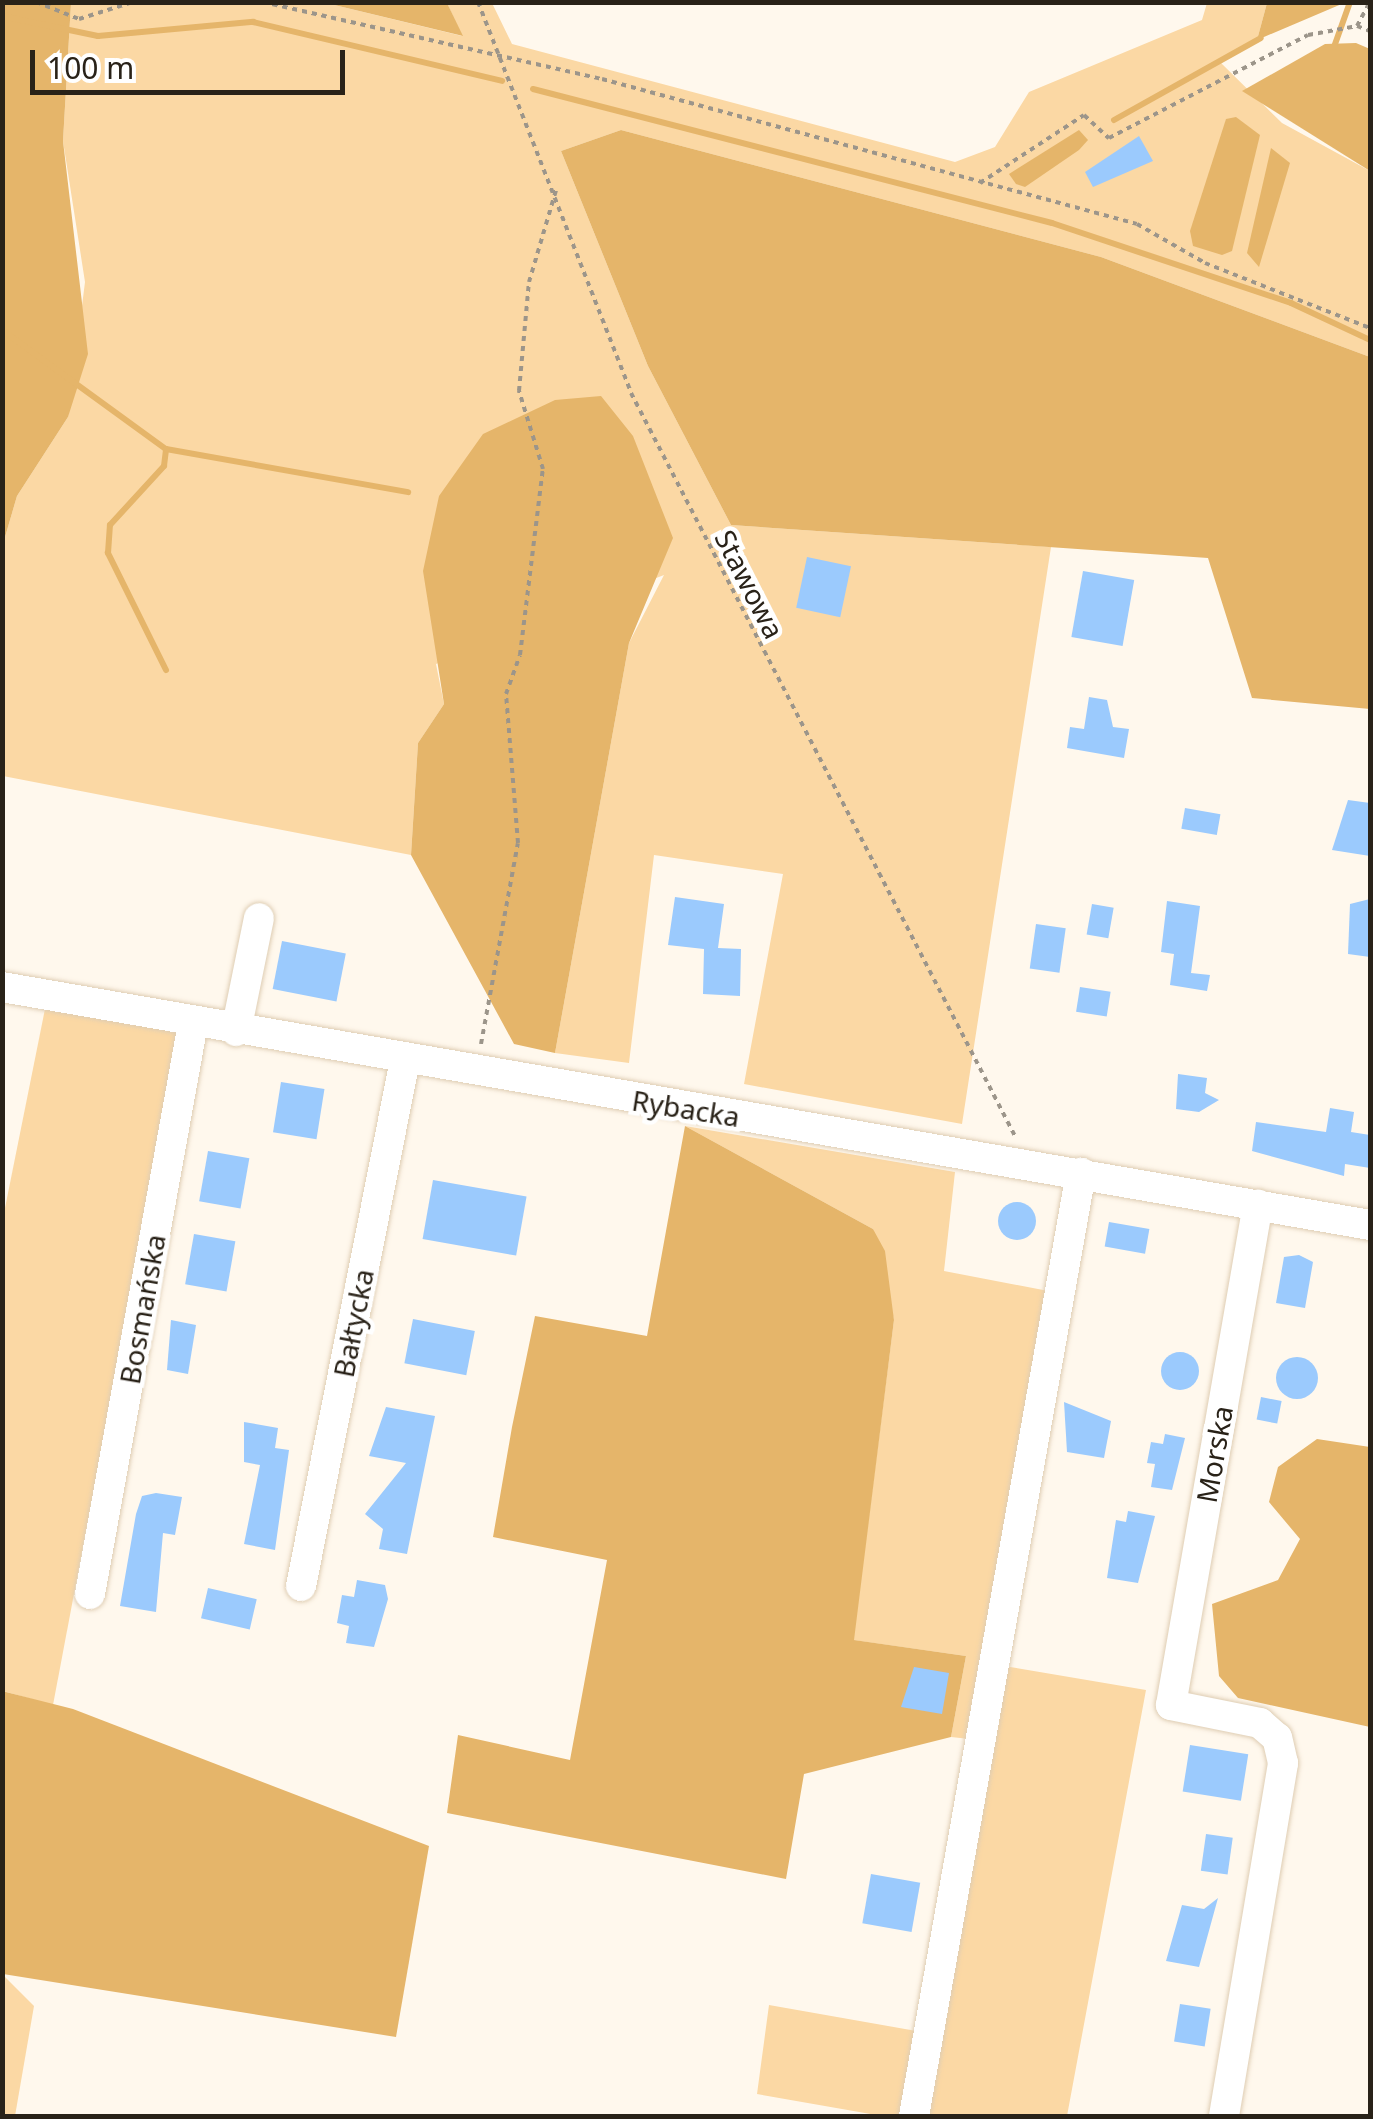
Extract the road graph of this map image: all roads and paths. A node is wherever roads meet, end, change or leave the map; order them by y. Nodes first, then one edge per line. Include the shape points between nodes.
1 (36, 2) edge
2 (133, 2) edge
3 (263, 2) edge
4 (478, 2) edge
5 (1370, 2) edge
6 (1354, 26) junction
7 (1370, 31) edge
8 (509, 65) junction
9 (978, 185) junction
10 (556, 190) junction
11 (1370, 328) edge
12 (259, 918) dead end
13 (2, 987) edge
14 (193, 1023) junction
15 (236, 1030) junction
16 (405, 1060) junction
17 (478, 1074) junction
18 (1030, 1164) junction
19 (1081, 1174) junction
20 (1258, 1204) junction
21 (1370, 1224) edge
22 (301, 1586) dead end
23 (90, 1594) dead end
24 (914, 2116) edge
25 (1224, 2116) edge

1 - 2 path via 78,19
3 - 8 path
4 - 8 path, Stawowa
5 - 6 path
6 - 7 path
6 - 9 path via 1333,26 1109,138 1084,115
8 - 9 path via 602,79
8 - 10 path, Stawowa
9 - 11 path via 1138,224 1205,263
10 - 17 path via 529,282 519,391 543,469 506,694 518,843
10 - 18 path, Stawowa via 630,393
12 - 15 street
13 - 14 street, Rybacka
14 - 15 street, Rybacka
14 - 23 street, Bosmańska
15 - 16 street, Rybacka
16 - 17 street, Rybacka
16 - 22 street, Bałtycka
17 - 18 street, Rybacka
18 - 19 street, Rybacka
19 - 20 street, Rybacka
19 - 24 street
20 - 21 street, Rybacka
20 - 25 street, Morska via 1171,1705 1260,1723 1283,1762

